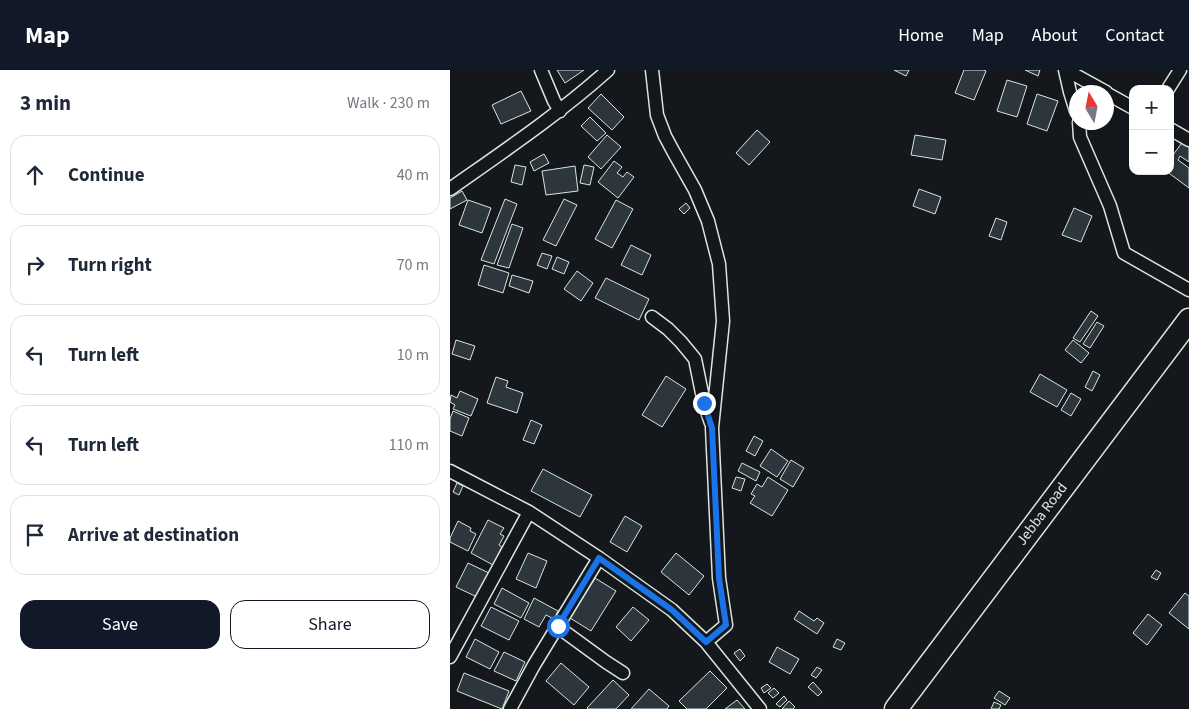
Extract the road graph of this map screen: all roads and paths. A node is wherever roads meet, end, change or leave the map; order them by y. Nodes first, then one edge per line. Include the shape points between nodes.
1 (541, 70) edge
2 (608, 70) edge
3 (652, 70) edge
4 (1066, 70) edge
5 (1180, 70) edge
6 (1092, 85) edge
7 (1171, 85) edge
8 (1069, 86) edge
9 (1114, 97) edge
10 (1129, 106) edge
11 (560, 111) junction
12 (1079, 130) edge
13 (1172, 130) edge
14 (1189, 140) edge
15 (450, 189) edge
16 (1189, 290) edge
17 (652, 317) dead end
18 (1189, 320) edge
19 (1189, 346) edge
20 (718, 362) junction
21 (699, 376) junction
22 (712, 428) junction
23 (450, 471) edge
24 (529, 512) junction
25 (599, 558) junction
26 (558, 626) junction
27 (706, 642) junction
28 (450, 657) edge
29 (623, 673) dead end
30 (510, 709) edge
31 (760, 709) edge
32 (896, 709) edge
33 (916, 709) edge

1 - 11 street
2 - 11 street
3 - 20 street via 657,115 708,221 719,264 723,321
4 - 6 street
4 - 8 street
5 - 7 street
9 - 10 street
11 - 15 street
12 - 16 street via 1110,206 1124,253
13 - 14 street
17 - 21 street via 668,329 695,359
18 - 32 highway, Jebba Road
19 - 33 highway, Jebba Road via 1032,550
20 - 21 street
20 - 22 street
21 - 22 street
22 - 27 street via 719,578 726,625
23 - 24 street
24 - 25 street
24 - 28 street
25 - 26 street
25 - 27 street via 672,610
26 - 29 street
26 - 30 street
27 - 31 street

